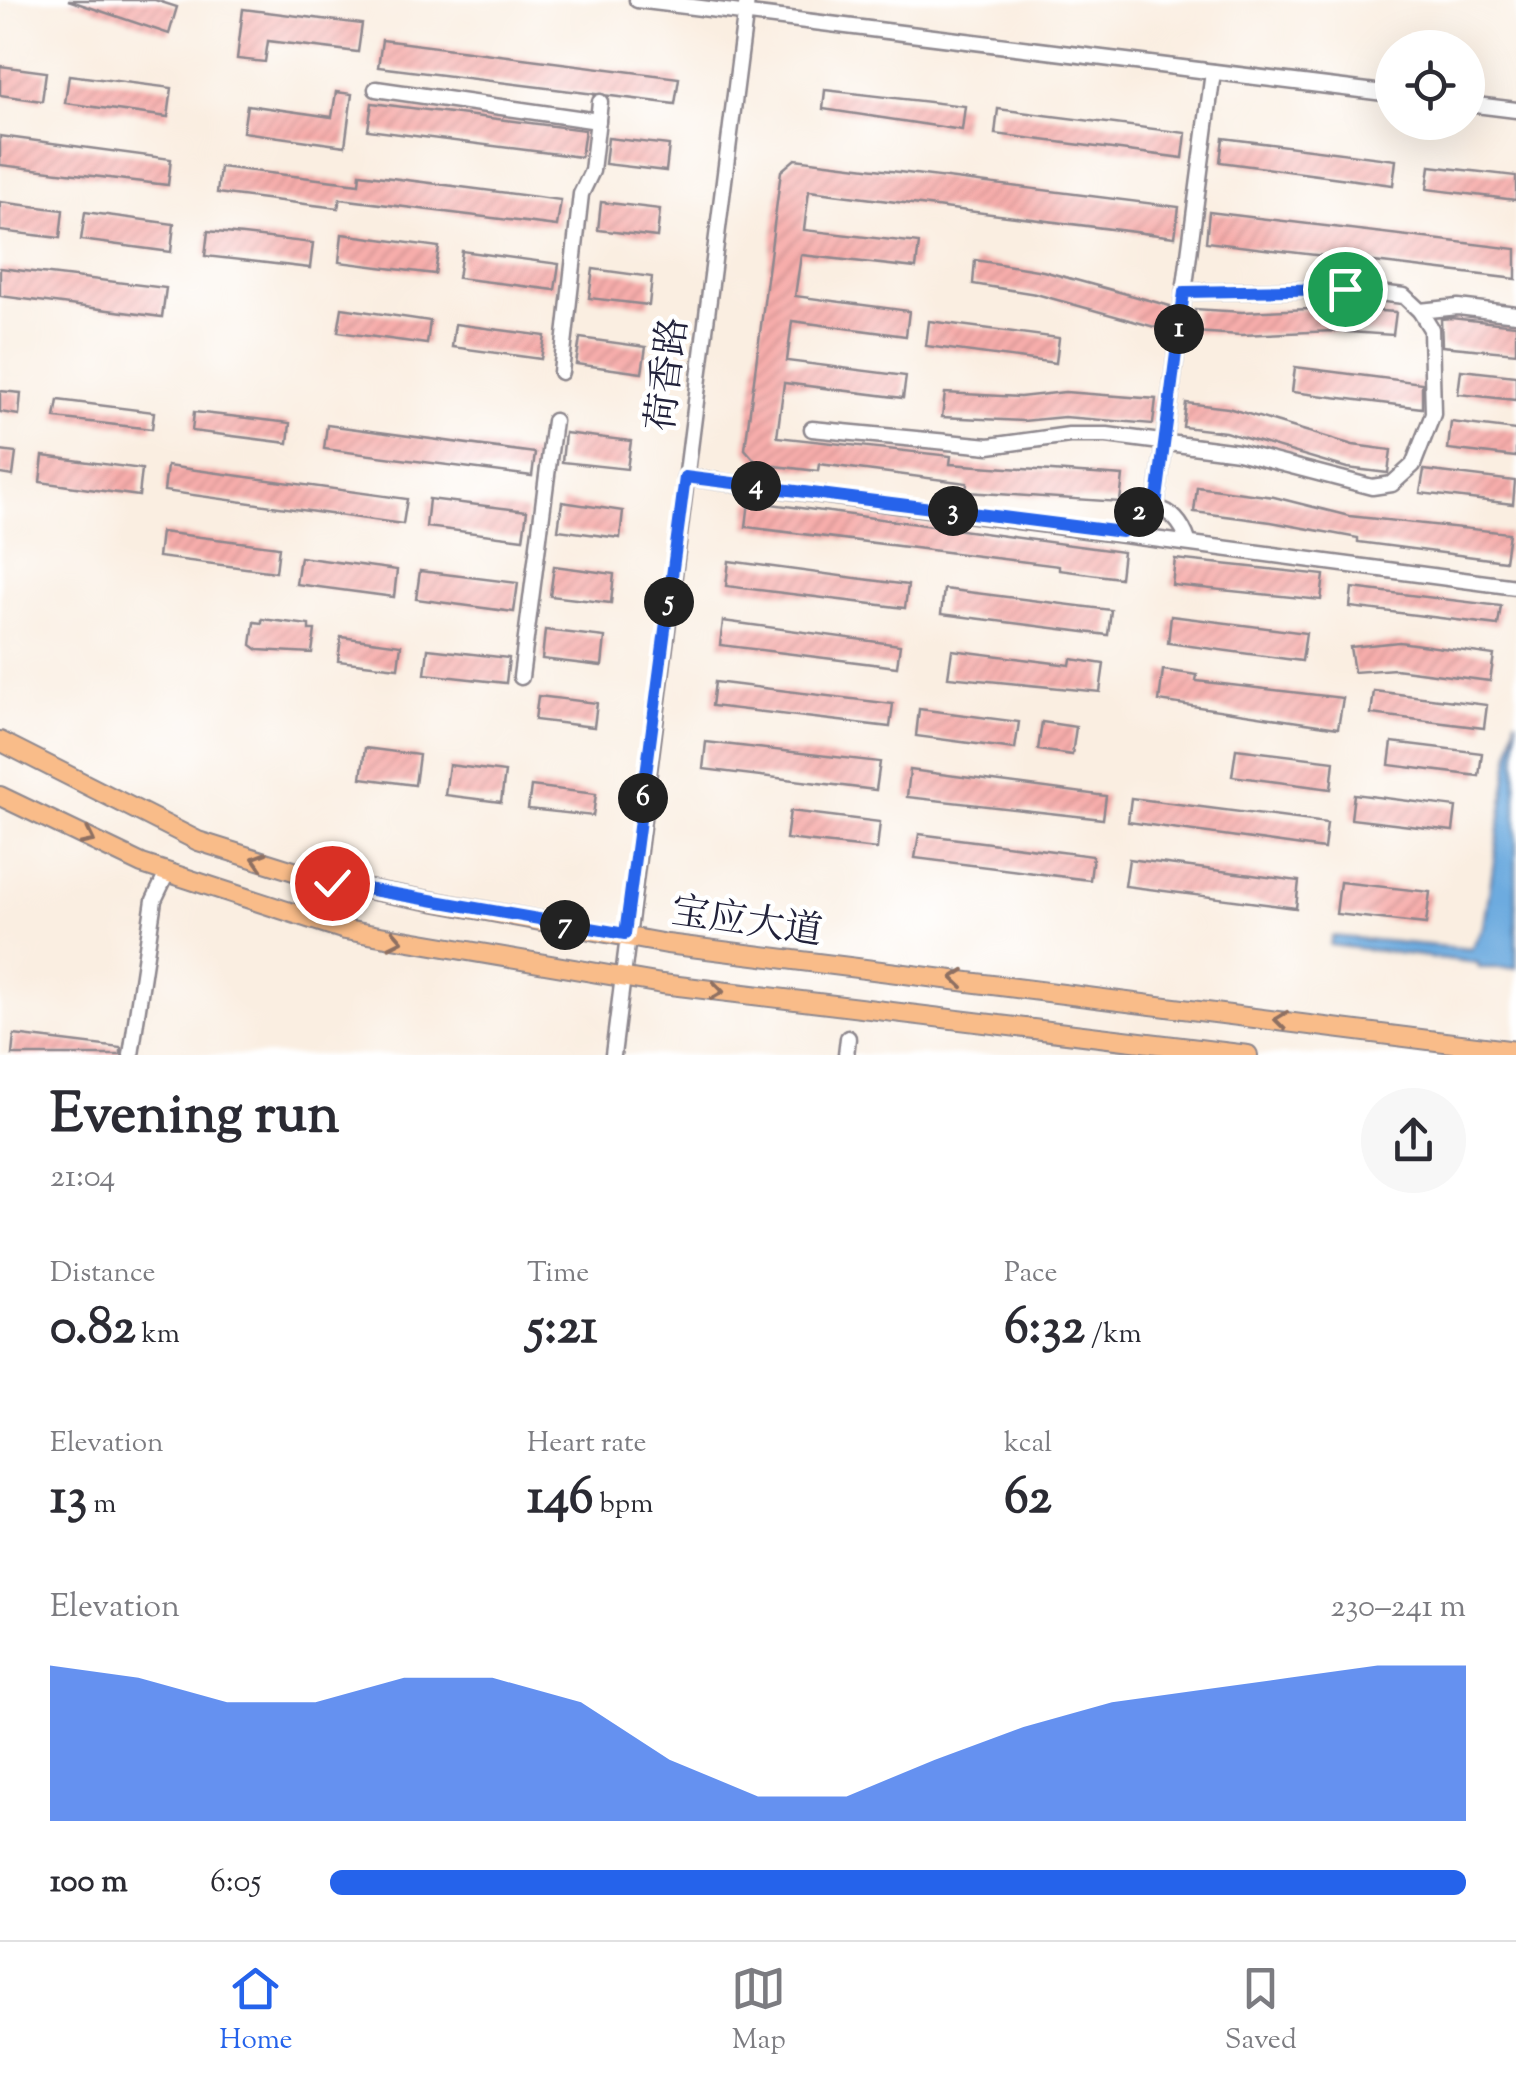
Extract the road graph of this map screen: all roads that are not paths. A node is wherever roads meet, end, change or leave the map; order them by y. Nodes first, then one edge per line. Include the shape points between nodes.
1 (637, 0) edge
2 (747, 7) edge
3 (1213, 72) junction
4 (376, 88) dead end
5 (1375, 92) edge
6 (600, 102) dead end
7 (1485, 106) edge
8 (1516, 110) edge
9 (598, 120) junction
10 (1184, 292) junction
11 (1420, 311) junction
12 (1516, 314) edge
13 (561, 372) dead end
14 (554, 422) dead end
15 (812, 429) dead end
16 (1165, 442) junction
17 (685, 477) junction
18 (1156, 506) junction
19 (1122, 532) junction
20 (1188, 541) junction
21 (1516, 587) edge
22 (522, 677) dead end
23 (0, 740) edge
24 (0, 796) edge
25 (167, 873) junction
26 (625, 934) junction
27 (623, 978) junction
28 (848, 1038) dead end
29 (1516, 1051) edge
30 (130, 1055) edge
31 (613, 1055) edge
32 (846, 1055) edge
33 (1248, 1055) edge

1 - 2 street
2 - 3 street
2 - 17 street, 荷香路
3 - 5 street
3 - 10 street
4 - 9 street
6 - 9 street
7 - 8 street
9 - 13 street via 592,172 581,194
10 - 11 street via 1345,289 1404,296
10 - 16 street
11 - 12 street
11 - 16 street via 1434,353 1432,414 1413,464 1392,484 1372,487 1238,452
14 - 22 street
15 - 16 street via 989,446 1070,435
16 - 18 street
17 - 19 street
17 - 26 street, 荷香路
18 - 19 street via 1139,511
18 - 20 street via 1173,513
19 - 20 street
20 - 21 street
26 -> 23 main road, 宝应大道 via 332,883 198,841
24 -> 25 main road, 宝应大道
25 -> 27 main road, 宝应大道 via 345,930
25 - 30 street via 154,900
26 - 27 street, 荷香路
29 -> 26 main road, 宝应大道
27 - 31 street, 荷香路
27 -> 33 main road, 宝应大道
28 - 32 street

